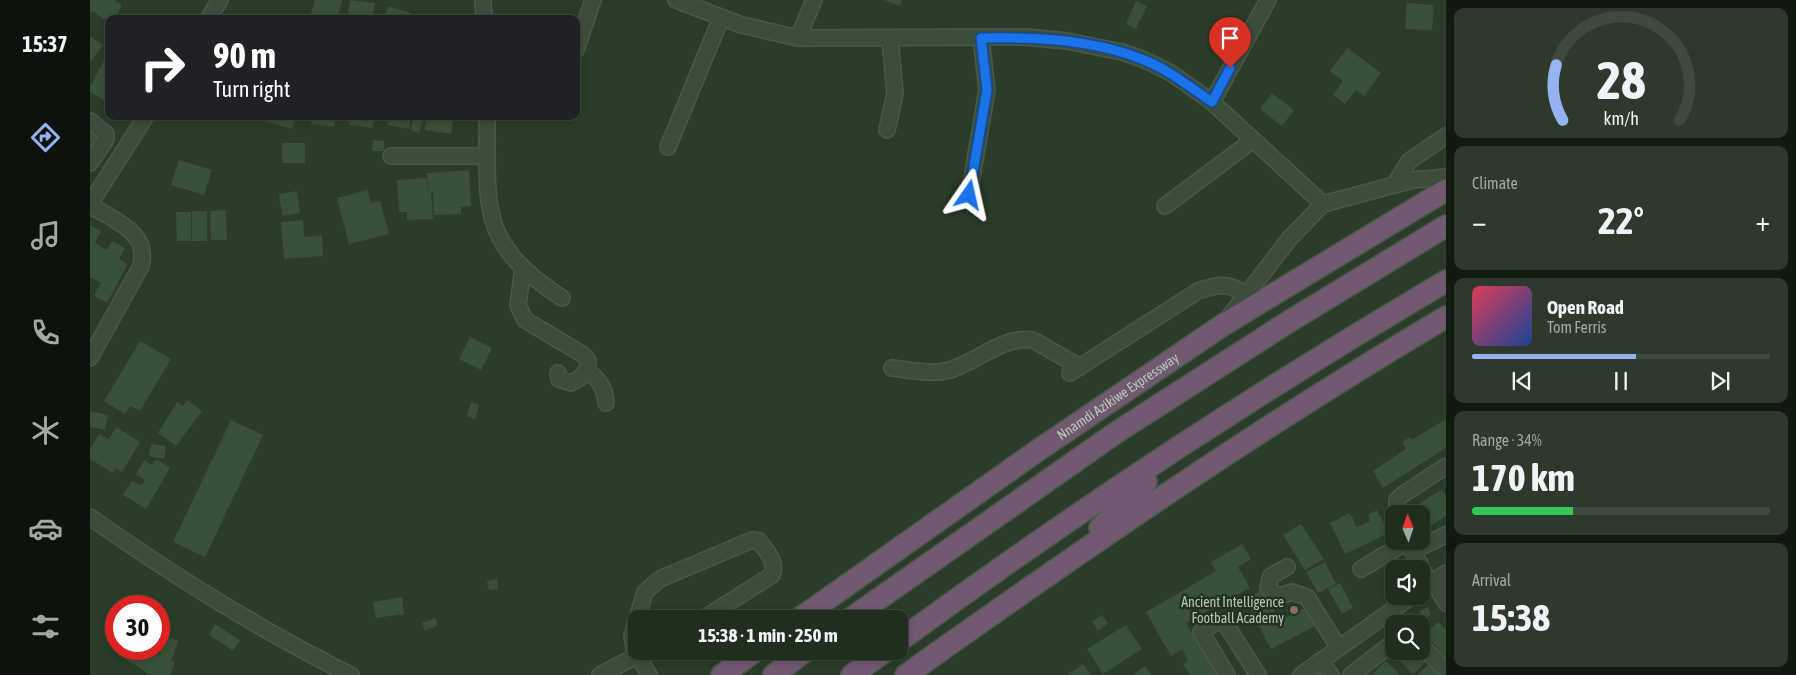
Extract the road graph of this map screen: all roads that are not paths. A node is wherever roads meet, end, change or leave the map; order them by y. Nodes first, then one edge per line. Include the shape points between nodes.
1 (220, 0) edge
2 (483, 0) edge
3 (593, 0) edge
4 (676, 0) edge
5 (814, 0) edge
6 (1268, 0) edge
7 (211, 15) edge
8 (484, 15) edge
9 (721, 18) junction
10 (580, 38) edge
11 (798, 38) junction
12 (890, 38) junction
13 (981, 38) junction
14 (1212, 102) junction
15 (143, 120) edge
16 (487, 120) edge
17 (90, 121) edge
18 (887, 130) dead end
19 (1446, 136) edge
20 (1253, 140) junction
21 (668, 146) dead end
22 (391, 156) dead end
23 (487, 156) junction
24 (90, 164) edge
25 (1446, 177) edge
26 (1395, 184) junction
27 (1446, 190) edge
28 (969, 195) dead end
29 (1323, 204) junction
30 (90, 205) edge
31 (1165, 206) dead end
32 (1446, 226) edge
33 (523, 268) junction
34 (1446, 282) edge
35 (1246, 295) junction
36 (562, 298) dead end
37 (1446, 317) edge
38 (1222, 325) junction
39 (90, 358) edge
40 (892, 368) dead end
41 (586, 371) junction
42 (558, 372) dead end
43 (606, 403) dead end
44 (1174, 450) junction
45 (1037, 451) junction
46 (1446, 466) edge
47 (1397, 505) edge
48 (90, 517) edge
49 (985, 523) junction
50 (1446, 535) edge
51 (1430, 539) edge
52 (1083, 550) junction
53 (1398, 550) edge
54 (1414, 550) edge
55 (1287, 567) dead end
56 (1361, 569) dead end
57 (1433, 582) edge
58 (1446, 603) edge
59 (1400, 605) edge
60 (639, 610) edge
61 (717, 610) edge
62 (812, 610) edge
63 (863, 610) edge
64 (1389, 613) joint
65 (908, 635) edge
66 (1339, 648) junction
67 (1385, 649) edge
68 (1430, 654) edge
69 (633, 660) edge
70 (645, 660) edge
71 (743, 660) edge
72 (793, 660) edge
73 (872, 660) edge
74 (1320, 661) junction
75 (1446, 670) edge
76 (351, 675) edge
77 (600, 675) edge
78 (649, 675) edge
79 (722, 675) edge
80 (774, 675) edge
81 (852, 675) edge
82 (906, 675) edge
83 (1227, 675) edge
84 (1258, 675) edge
85 (1301, 675) edge
86 (1331, 675) edge
87 (1351, 675) edge

1 - 7 street
2 - 8 street
3 - 10 street
4 - 9 street
5 - 11 street
6 - 14 street
9 - 11 street
9 - 21 street
11 - 12 street
12 - 13 street
12 - 18 street via 895,94
13 - 14 street via 1046,39 1122,52 1171,73
13 - 28 street via 987,90
14 - 20 street
15 - 30 street
16 - 23 street
17 - 24 street via 106,134 106,139
19 - 26 street via 1409,161
20 - 29 street
20 - 31 street
22 - 23 street
23 - 33 street via 492,222 503,245
25 - 26 street
26 - 29 street
27 - 38 highway, Nnamdi Azikiwe Expressway
29 - 35 street via 1290,238
30 - 39 street via 134,234 140,240 143,258
32 - 49 highway via 1117,432
33 - 36 street
33 - 41 street via 518,296 520,312 534,327 582,354 588,360
34 - 44 highway
35 - 38 street
35 - 40 street via 1234,286 1222,285 1198,291 1075,370 1033,340 1024,339 1012,341 948,370
37 - 52 highway via 1391,349
38 - 45 highway, Nnamdi Azikiwe Expressway
41 - 42 street via 571,384 559,379
41 - 43 street via 602,385
44 - 52 highway via 1168,462 1101,526
44 - 65 highway
45 - 49 highway
45 - 62 highway, Nnamdi Azikiwe Expressway
46 - 47 street via 1402,495
48 - 76 street via 257,627
49 - 63 highway
50 - 51 street
52 - 82 highway
53 - 56 street
54 - 57 street
55 - 66 street via 1271,576 1268,587 1277,597 1292,592 1307,596
57 - 58 street
59 - 64 street
60 - 61 street via 645,592 652,584 752,540 760,541 772,560 772,575
64 - 66 street
66 - 74 street
67 - 87 street
68 - 75 street
69 - 77 street
70 - 78 street
71 - 79 highway
72 - 80 highway
73 - 81 highway
74 - 85 street
74 - 86 street
83 - 84 street via 1201,632 1217,621 1225,623

